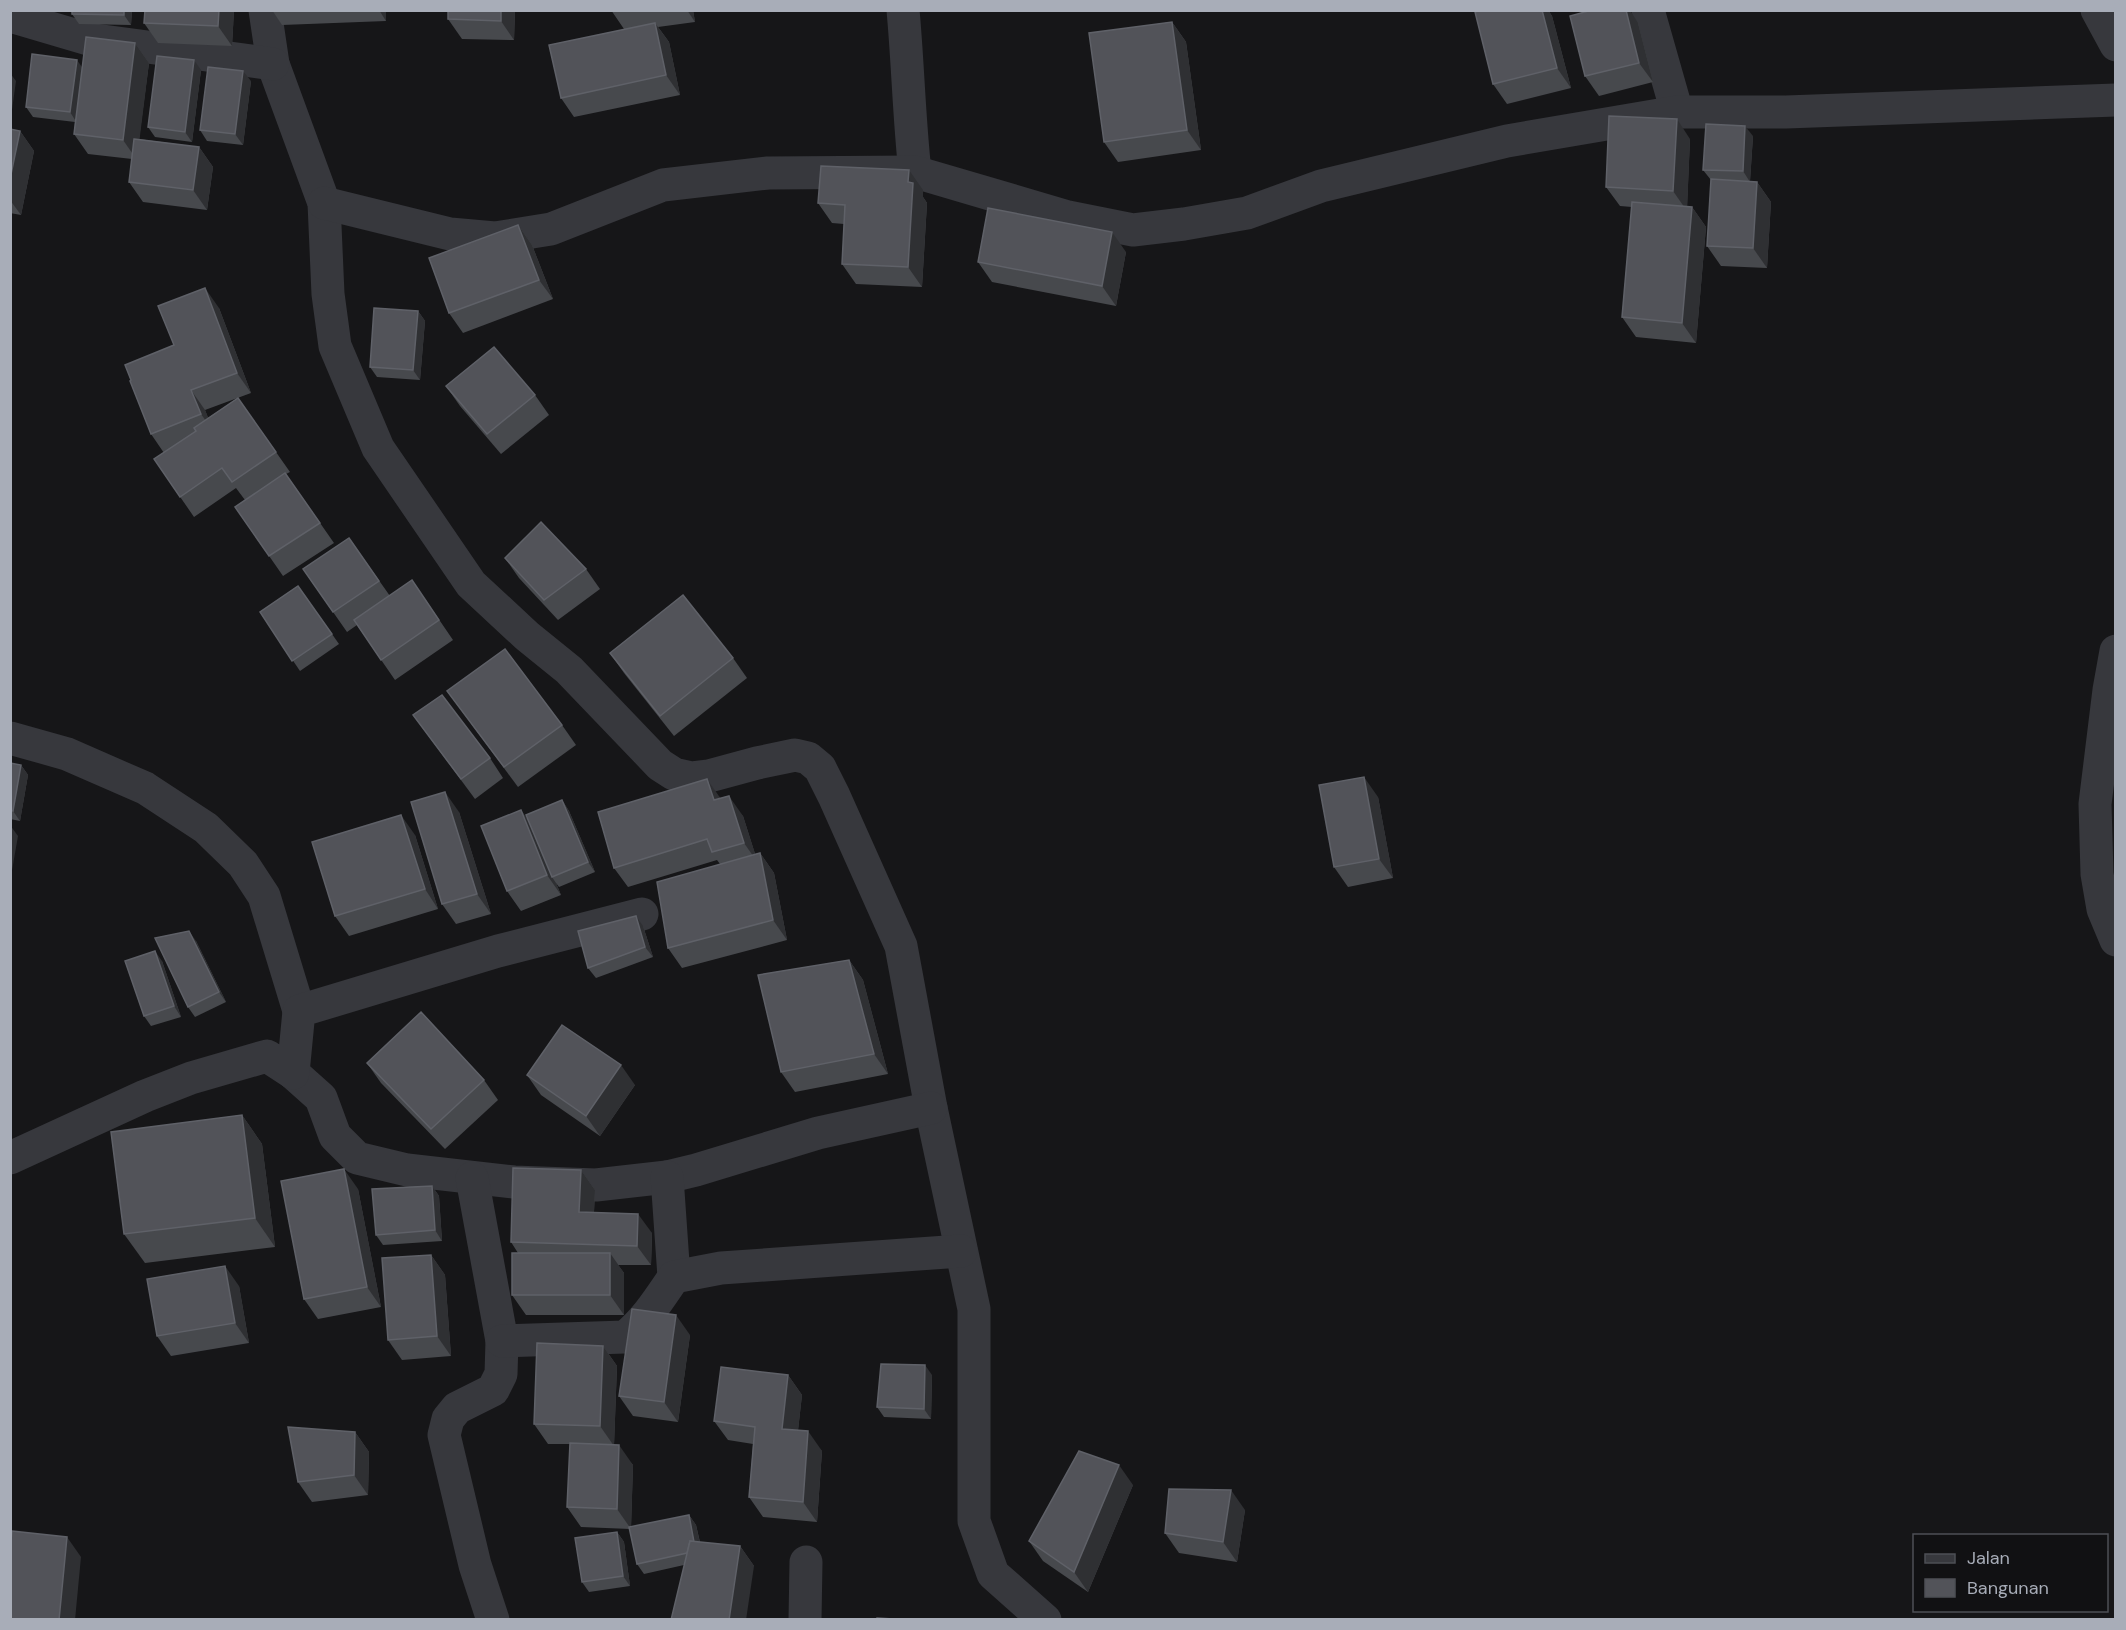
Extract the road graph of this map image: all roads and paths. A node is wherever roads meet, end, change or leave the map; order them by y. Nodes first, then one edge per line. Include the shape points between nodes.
1 (265, 10) edge
2 (903, 10) edge
3 (1648, 10) edge
4 (2097, 10) edge
5 (10, 16) edge
6 (2115, 45) edge
7 (273, 64) junction
8 (2115, 100) edge
9 (1677, 112) junction
10 (915, 172) junction
11 (324, 203) junction
12 (2115, 651) edge
13 (10, 738) edge
14 (642, 914) dead end
15 (2115, 940) edge
16 (299, 1011) junction
17 (293, 1072) junction
18 (931, 1108) junction
19 (10, 1158) edge
20 (667, 1177) junction
21 (472, 1178) junction
22 (961, 1251) junction
23 (674, 1277) junction
24 (502, 1341) junction
25 (806, 1562) dead end
26 (493, 1620) edge
27 (805, 1620) edge
28 (1044, 1620) edge

1 - 7 street
2 - 10 street
3 - 9 street
4 - 6 street
5 - 7 street via 88,39
7 - 11 street
8 - 9 street
9 - 10 street via 1508,141 1321,186 1247,213 1133,230 1068,217
10 - 11 street via 768,173 663,185 552,229 495,238 450,234
11 - 18 street via 335,346 378,448 471,584 569,670 660,765 674,774 709,776 795,755 808,758 820,768 901,946
12 - 15 street via 2095,804 2097,874 2103,909
13 - 16 street via 67,754 145,788 206,828 243,864 264,896
14 - 16 street via 498,951
16 - 17 street
17 - 19 street via 267,1056 190,1078
17 - 21 street via 321,1098 335,1136 357,1158 407,1170
18 - 20 street via 818,1132
18 - 22 street
20 - 21 street via 596,1185
20 - 23 street
21 - 24 street
22 - 23 street via 721,1268
22 - 28 street via 974,1309 974,1521 993,1574
23 - 24 street via 638,1327 625,1337
24 - 26 street via 501,1374 493,1390 458,1408 448,1419 444,1435 475,1565
25 - 27 street

